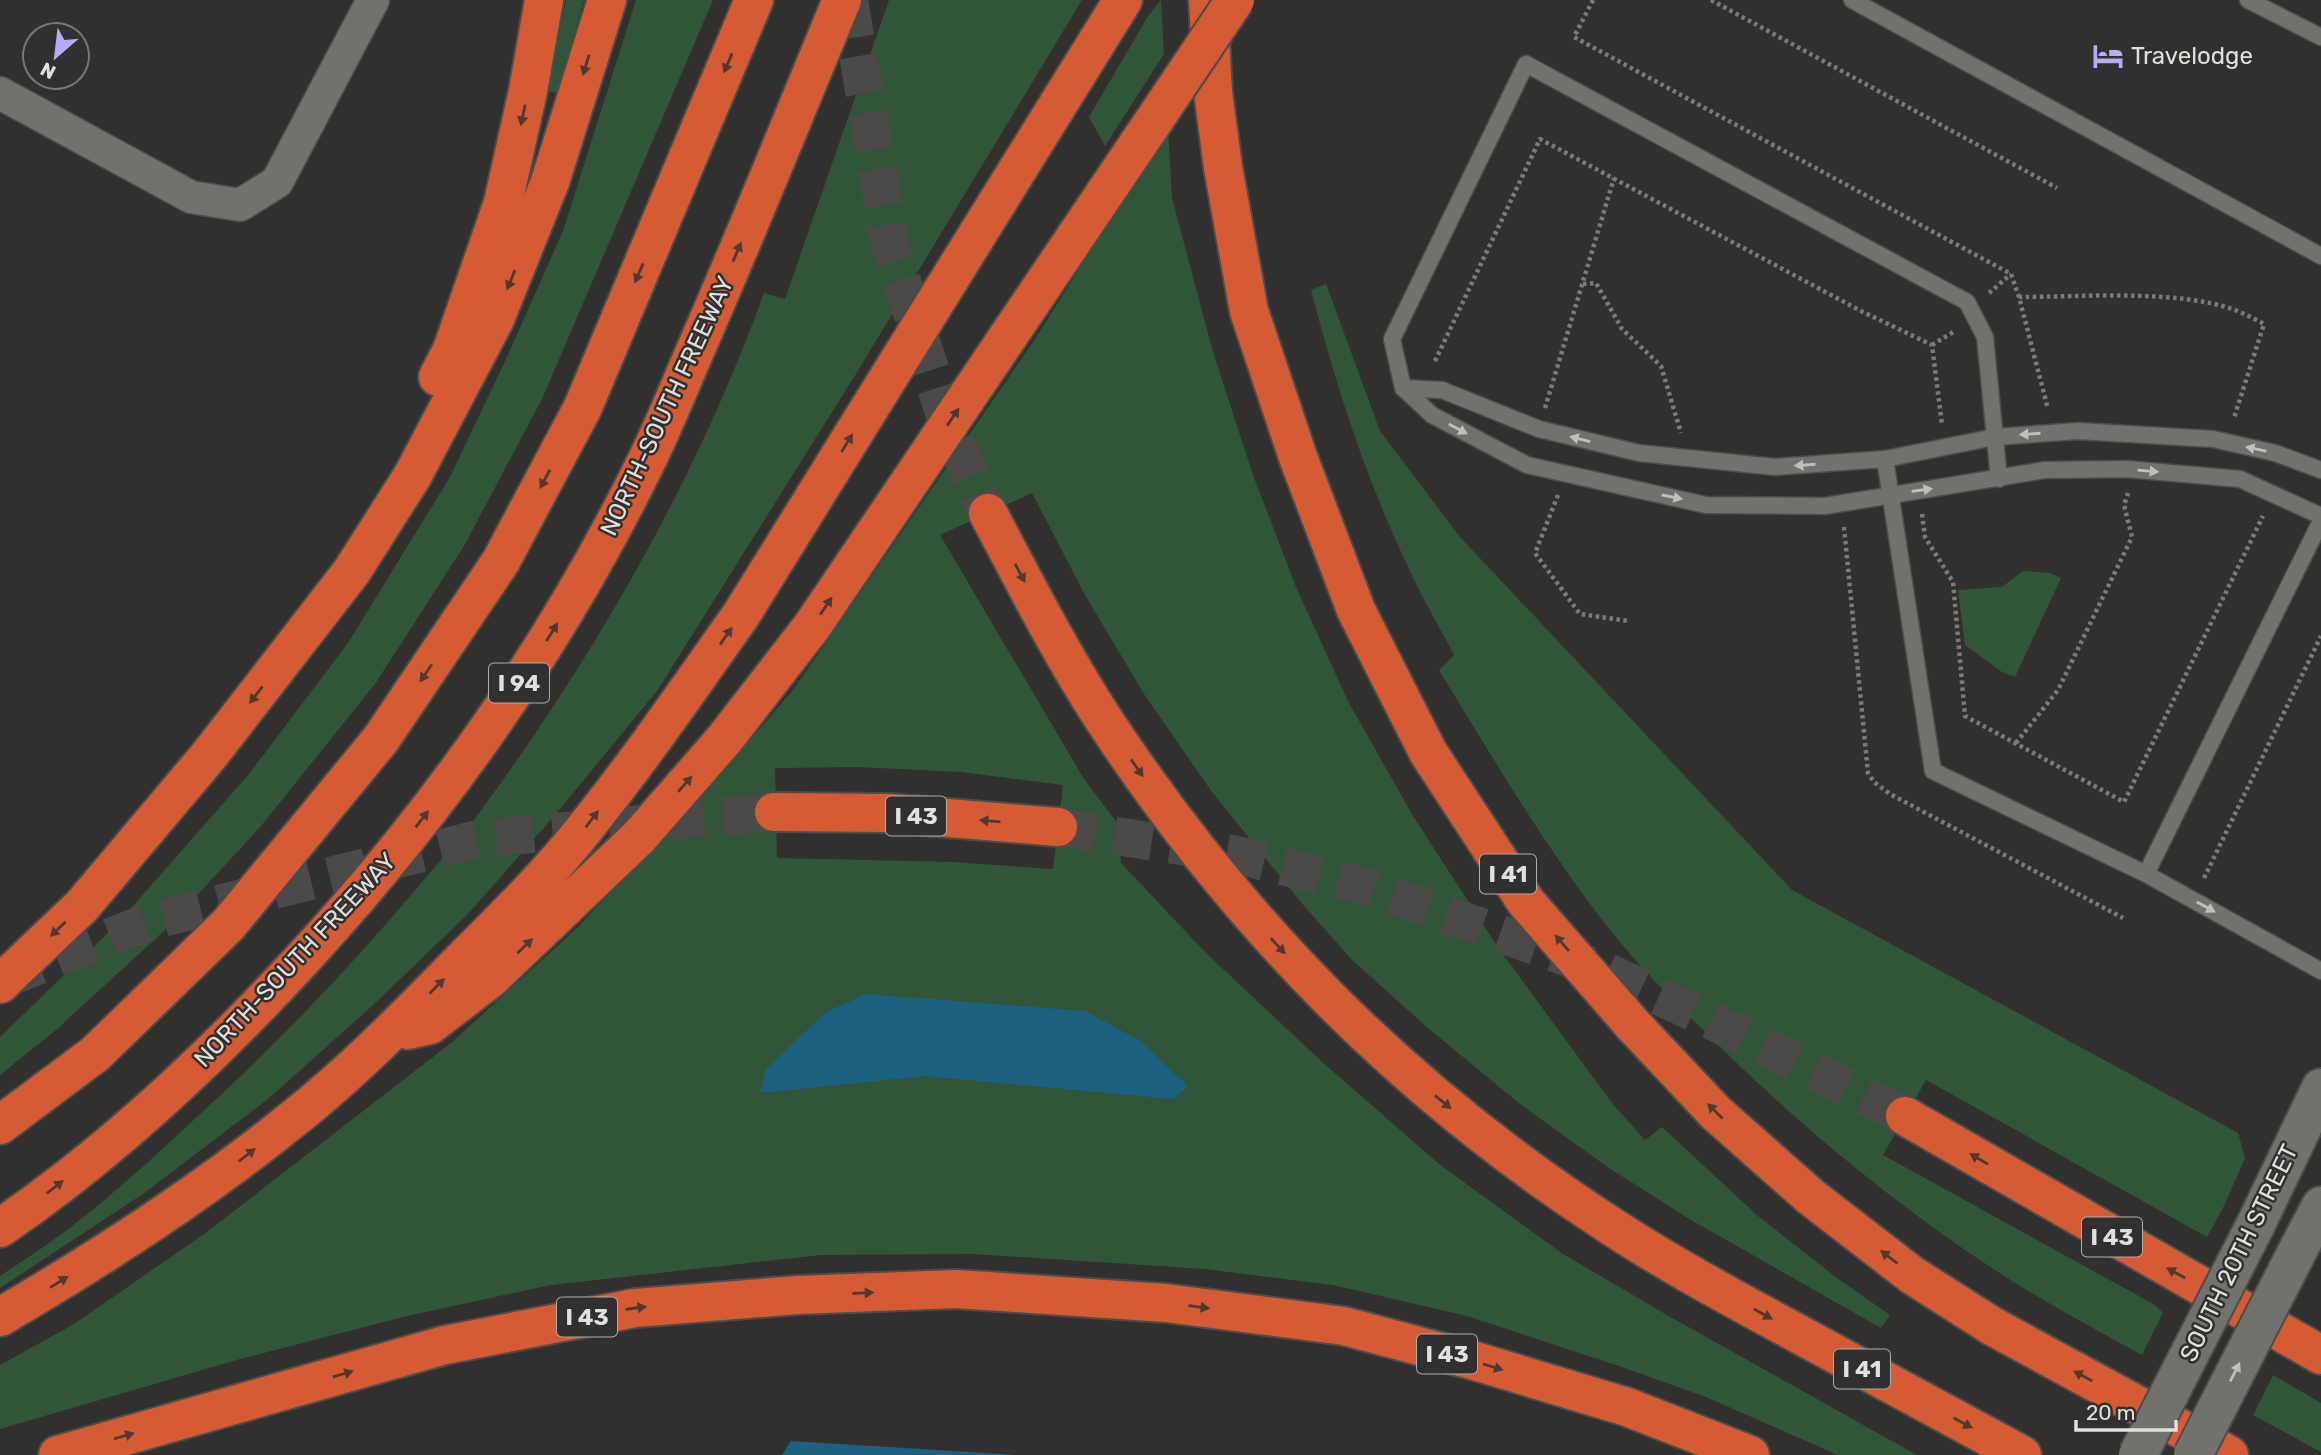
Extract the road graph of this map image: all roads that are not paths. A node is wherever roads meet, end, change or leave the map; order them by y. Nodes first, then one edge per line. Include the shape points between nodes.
1 (373, 0) edge
2 (544, 0) edge
3 (607, 0) edge
4 (754, 0) edge
5 (842, 0) edge
6 (1123, 0) edge
7 (1208, 0) edge
8 (1235, 0) edge
9 (1852, 0) edge
10 (2248, 0) edge
11 (2273, 6) edge
12 (2321, 37) edge
13 (0, 93) edge
14 (2321, 256) edge
15 (1403, 388) junction
16 (1994, 436) junction
17 (1885, 459) junction
18 (2321, 470) edge
19 (1999, 479) junction
20 (1891, 495) junction
21 (988, 513) tunnel mouth
22 (2321, 519) edge
23 (298, 641) junction
24 (774, 812) tunnel mouth
25 (1058, 827) tunnel mouth
26 (2146, 874) junction
27 (2321, 971) edge
28 (0, 984) edge
29 (389, 1034) junction
30 (2321, 1088) edge
31 (1905, 1116) tunnel mouth
32 (0, 1125) edge
33 (2321, 1206) edge
34 (0, 1228) edge
35 (0, 1317) edge
36 (2321, 1354) edge
37 (58, 1455) edge
38 (1750, 1455) edge
39 (2022, 1455) edge
40 (2138, 1455) edge
41 (2193, 1455) edge
42 (2229, 1455) edge

1 - 13 street via 277,182 240,205 191,197
2 -> 23 highway via 503,204 452,350
3 -> 23 highway via 550,182 495,319 413,475 352,571
4 -> 32 highway via 583,407 501,561 381,739 228,925 95,1054
34 -> 5 highway, NORTH-SOUTH FREEWAY / I 94 via 132,1126 244,1021 350,908 488,729 578,591 647,461
29 -> 6 highway via 583,831 682,699 741,615
42 -> 7 highway, I 41 via 1992,1326 1912,1275 1811,1197 1716,1113 1526,902 1422,740 1356,610 1298,457 1250,311 1223,167
29 -> 8 highway, bridge via 430,1025 490,979 639,837 723,741 813,625
9 - 14 lane
10 - 11 lane
11 - 12 lane
15 - 16 lane via 1392,339 1527,64 1967,302 1985,337
17 -> 15 lane via 1775,467 1639,453 1539,429 1442,390
15 -> 20 lane via 1432,415 1527,465 1706,505 1825,506
16 - 17 lane
18 -> 16 lane via 2275,453 2213,439 2078,431
16 - 19 lane
17 - 20 lane
20 -> 19 lane
19 -> 22 lane via 2045,470 2127,469 2240,480
20 - 26 lane via 1933,771
21 -> 39 highway, I 41 via 1066,659 1172,819 1269,937 1374,1043 1492,1141 1610,1226 1703,1282
22 - 26 lane
23 -> 28 highway via 82,906
25 -> 24 highway, I 43 via 888,813
26 -> 27 lane
35 -> 29 highway via 227,1171 296,1118
30 - 40 street, SOUTH 20TH STREET, bridge
36 -> 31 highway, I 43
41 -> 33 street, SOUTH 20TH STREET, bridge
37 -> 38 highway, I 43 via 444,1345 635,1308 956,1289 1166,1303 1345,1326 1628,1407

